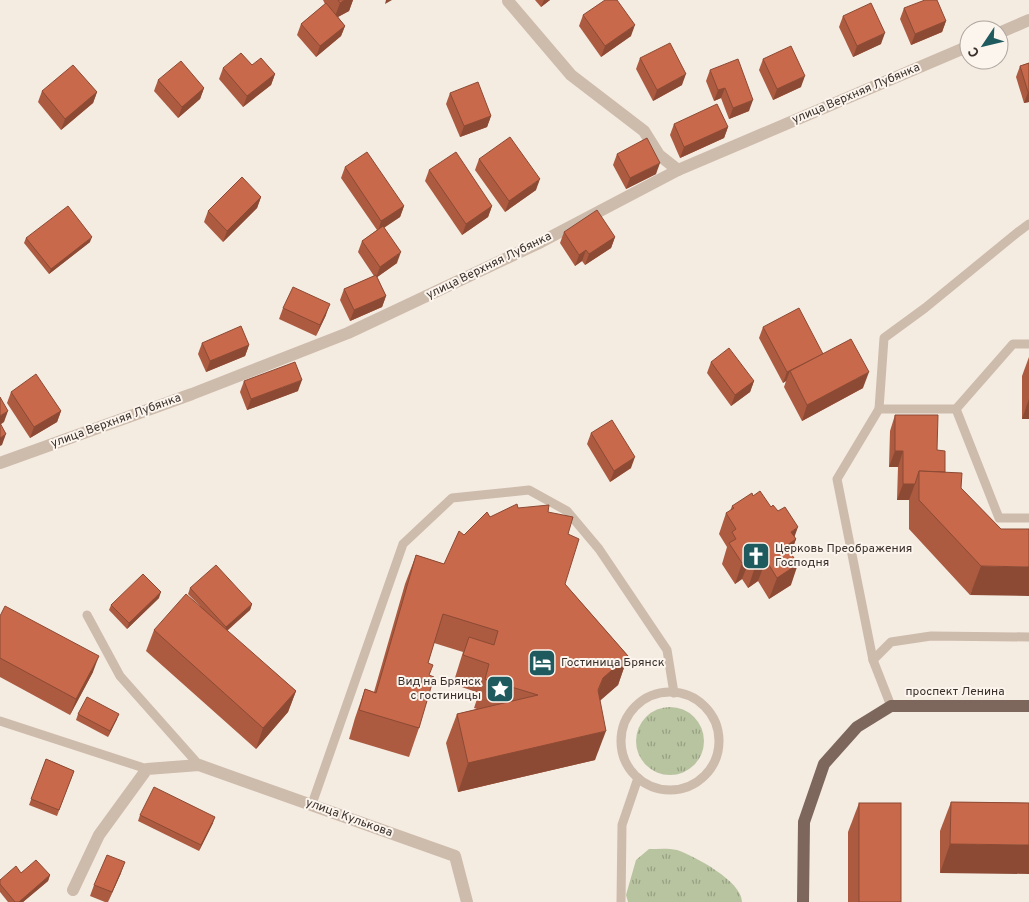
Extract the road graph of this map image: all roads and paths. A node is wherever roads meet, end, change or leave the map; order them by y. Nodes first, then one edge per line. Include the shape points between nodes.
1 (508, 1) edge
2 (1029, 20) edge
3 (1009, 29) edge
4 (959, 50) edge
5 (678, 170) junction
6 (1029, 224) edge
7 (1029, 344) edge
8 (956, 408) junction
9 (879, 409) junction
10 (0, 463) edge
11 (1029, 518) edge
12 (87, 615) dead end
13 (1029, 637) edge
14 (873, 660) junction
15 (674, 693) junction
16 (890, 706) junction
17 (1029, 706) edge
18 (0, 722) edge
19 (199, 765) junction
20 (147, 769) junction
21 (638, 778) junction
22 (312, 804) junction
23 (74, 890) dead end
24 (467, 902) edge
25 (621, 902) edge
26 (803, 902) edge

1 - 5 street via 571,75 644,131 659,155
2 - 3 street
4 - 5 street, улица Верхняя Лубянка
5 - 10 street, улица Верхняя Лубянка via 541,242 348,333 192,394
6 - 9 lane via 884,338
7 - 8 lane via 1013,344
8 - 9 lane
8 - 11 lane via 999,518
9 - 14 lane via 837,479
12 - 19 lane via 120,676
13 - 14 lane via 931,636 890,642
14 - 16 lane
15 - 21 lane via 649,697 626,719 622,750 628,766
15 - 21 lane via 696,699 708,710 718,732 717,756 710,770 698,782 684,788 652,787
15 - 22 lane via 667,650 599,549 567,511 529,490 452,498 403,544
16 - 17 main road, проспект Ленина
16 - 26 main road, проспект Ленина via 857,727 824,764 804,822
18 - 20 lane
19 - 20 street
19 - 22 street, улица Кулькова
20 - 23 street via 99,835
21 - 25 lane via 622,825
22 - 24 street, улица Кулькова via 455,856

